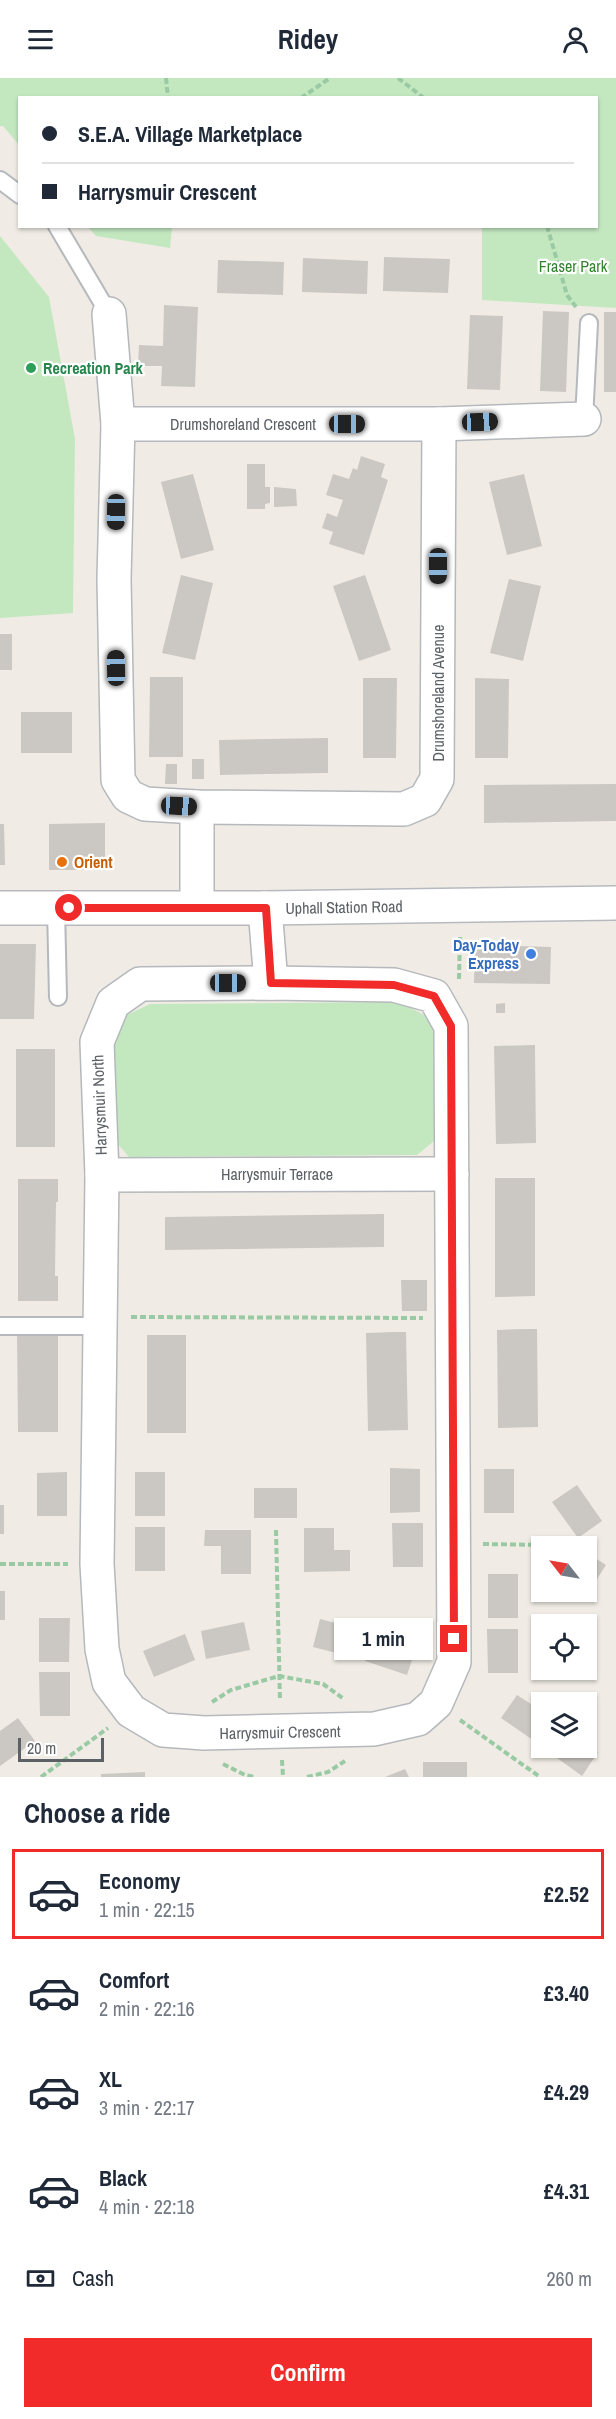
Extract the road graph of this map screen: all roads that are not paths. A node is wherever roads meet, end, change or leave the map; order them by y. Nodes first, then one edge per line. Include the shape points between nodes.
1 (0, 180) edge
2 (18, 194) edge
3 (58, 228) edge
4 (109, 314) joint
5 (589, 323) road end
6 (584, 419) joint
7 (118, 424) junction
8 (439, 424) junction
9 (197, 807) junction
10 (616, 903) edge
11 (197, 906) junction
12 (0, 908) edge
13 (56, 908) junction
14 (266, 908) junction
15 (271, 983) junction
16 (58, 997) dead end
17 (452, 1174) junction
18 (102, 1175) junction
19 (100, 1321) junction
20 (0, 1326) edge
21 (99, 1451) joint

1 - 2 lane
3 - 4 lane
4 - 7 street
5 - 6 lane
6 - 8 street, Drumshoreland Crescent
7 - 8 street, Drumshoreland Crescent
7 - 9 street, Drumshoreland Avenue via 114,579 118,780 128,796 145,804
8 - 9 street, Drumshoreland Avenue via 437,779 424,800 404,809
9 - 11 street
10 - 14 street, Uphall Station Road
11 - 13 street, Uphall Station Road
11 - 14 street, Uphall Station Road
12 - 13 street, Uphall Station Road
13 - 16 lane
14 - 15 street
15 - 17 street, Harrysmuir North via 394,985 434,996 451,1026
15 - 18 street, Harrysmuir North via 140,984 113,1003 97,1042
17 - 18 street, Harrysmuir Terrace
17 - 21 street, Harrysmuir Crescent via 454,1662 436,1703 418,1719 374,1729 204,1733 163,1730 131,1711 110,1682 102,1649 97,1564
18 - 19 street, Harrysmuir North
19 - 20 lane
19 - 21 street, Harrysmuir North

